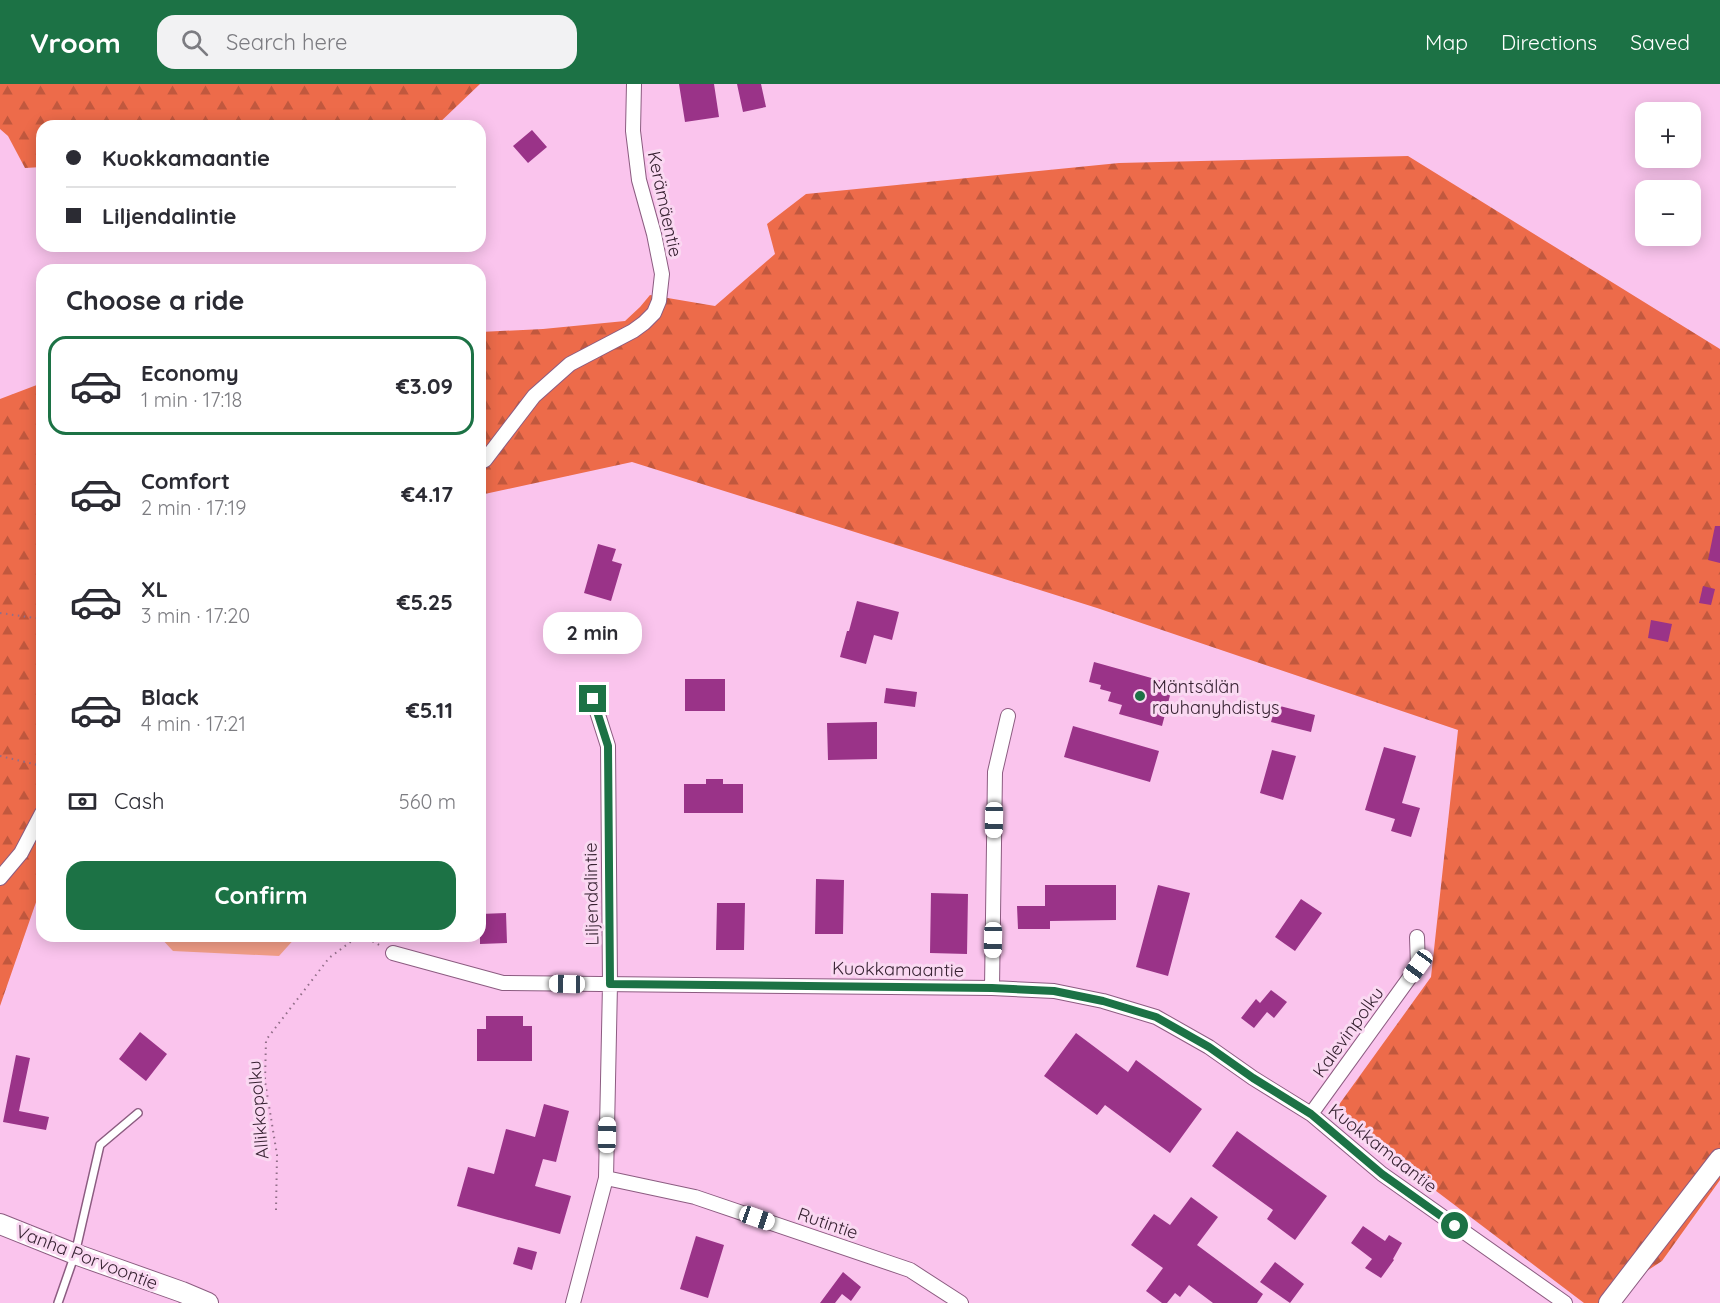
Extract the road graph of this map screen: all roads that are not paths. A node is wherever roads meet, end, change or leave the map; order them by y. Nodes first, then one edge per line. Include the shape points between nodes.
1 (634, 84) edge
2 (486, 459) edge
3 (593, 699) dead end
4 (1008, 716) dead end
5 (36, 824) edge
6 (0, 878) edge
7 (1417, 937) dead end
8 (393, 953) road end
9 (610, 984) junction
10 (992, 988) junction
11 (138, 1113) dead end
12 (1311, 1114) junction
13 (1720, 1159) edge
14 (606, 1178) junction
15 (0, 1224) edge
16 (75, 1254) junction
17 (58, 1303) edge
18 (208, 1303) edge
19 (573, 1303) edge
20 (961, 1303) edge
21 (1565, 1303) edge
22 (1609, 1303) edge

1 - 2 street, Kerämäentie via 633,131 639,180 662,274 654,313 633,331 570,364 534,396
3 - 9 street, Liljendalintie via 608,746
4 - 10 street via 995,772
5 - 6 street via 21,853
7 - 12 street, Kalevinpolku via 1418,966
8 - 9 street, Kuokkamaantie via 502,983
9 - 10 street, Kuokkamaantie
9 - 14 street, Liljendalintie
10 - 12 street, Kuokkamaantie via 1054,991 1156,1017
11 - 16 lane via 100,1145
12 - 21 street, Kuokkamaantie via 1382,1174
13 - 22 main road
14 - 19 street, Liljendalintie
14 - 20 street, Rutintie via 695,1197 910,1270
15 - 16 main road, Vanha Porvoontie
16 - 17 lane
16 - 18 main road, Vanha Porvoontie

